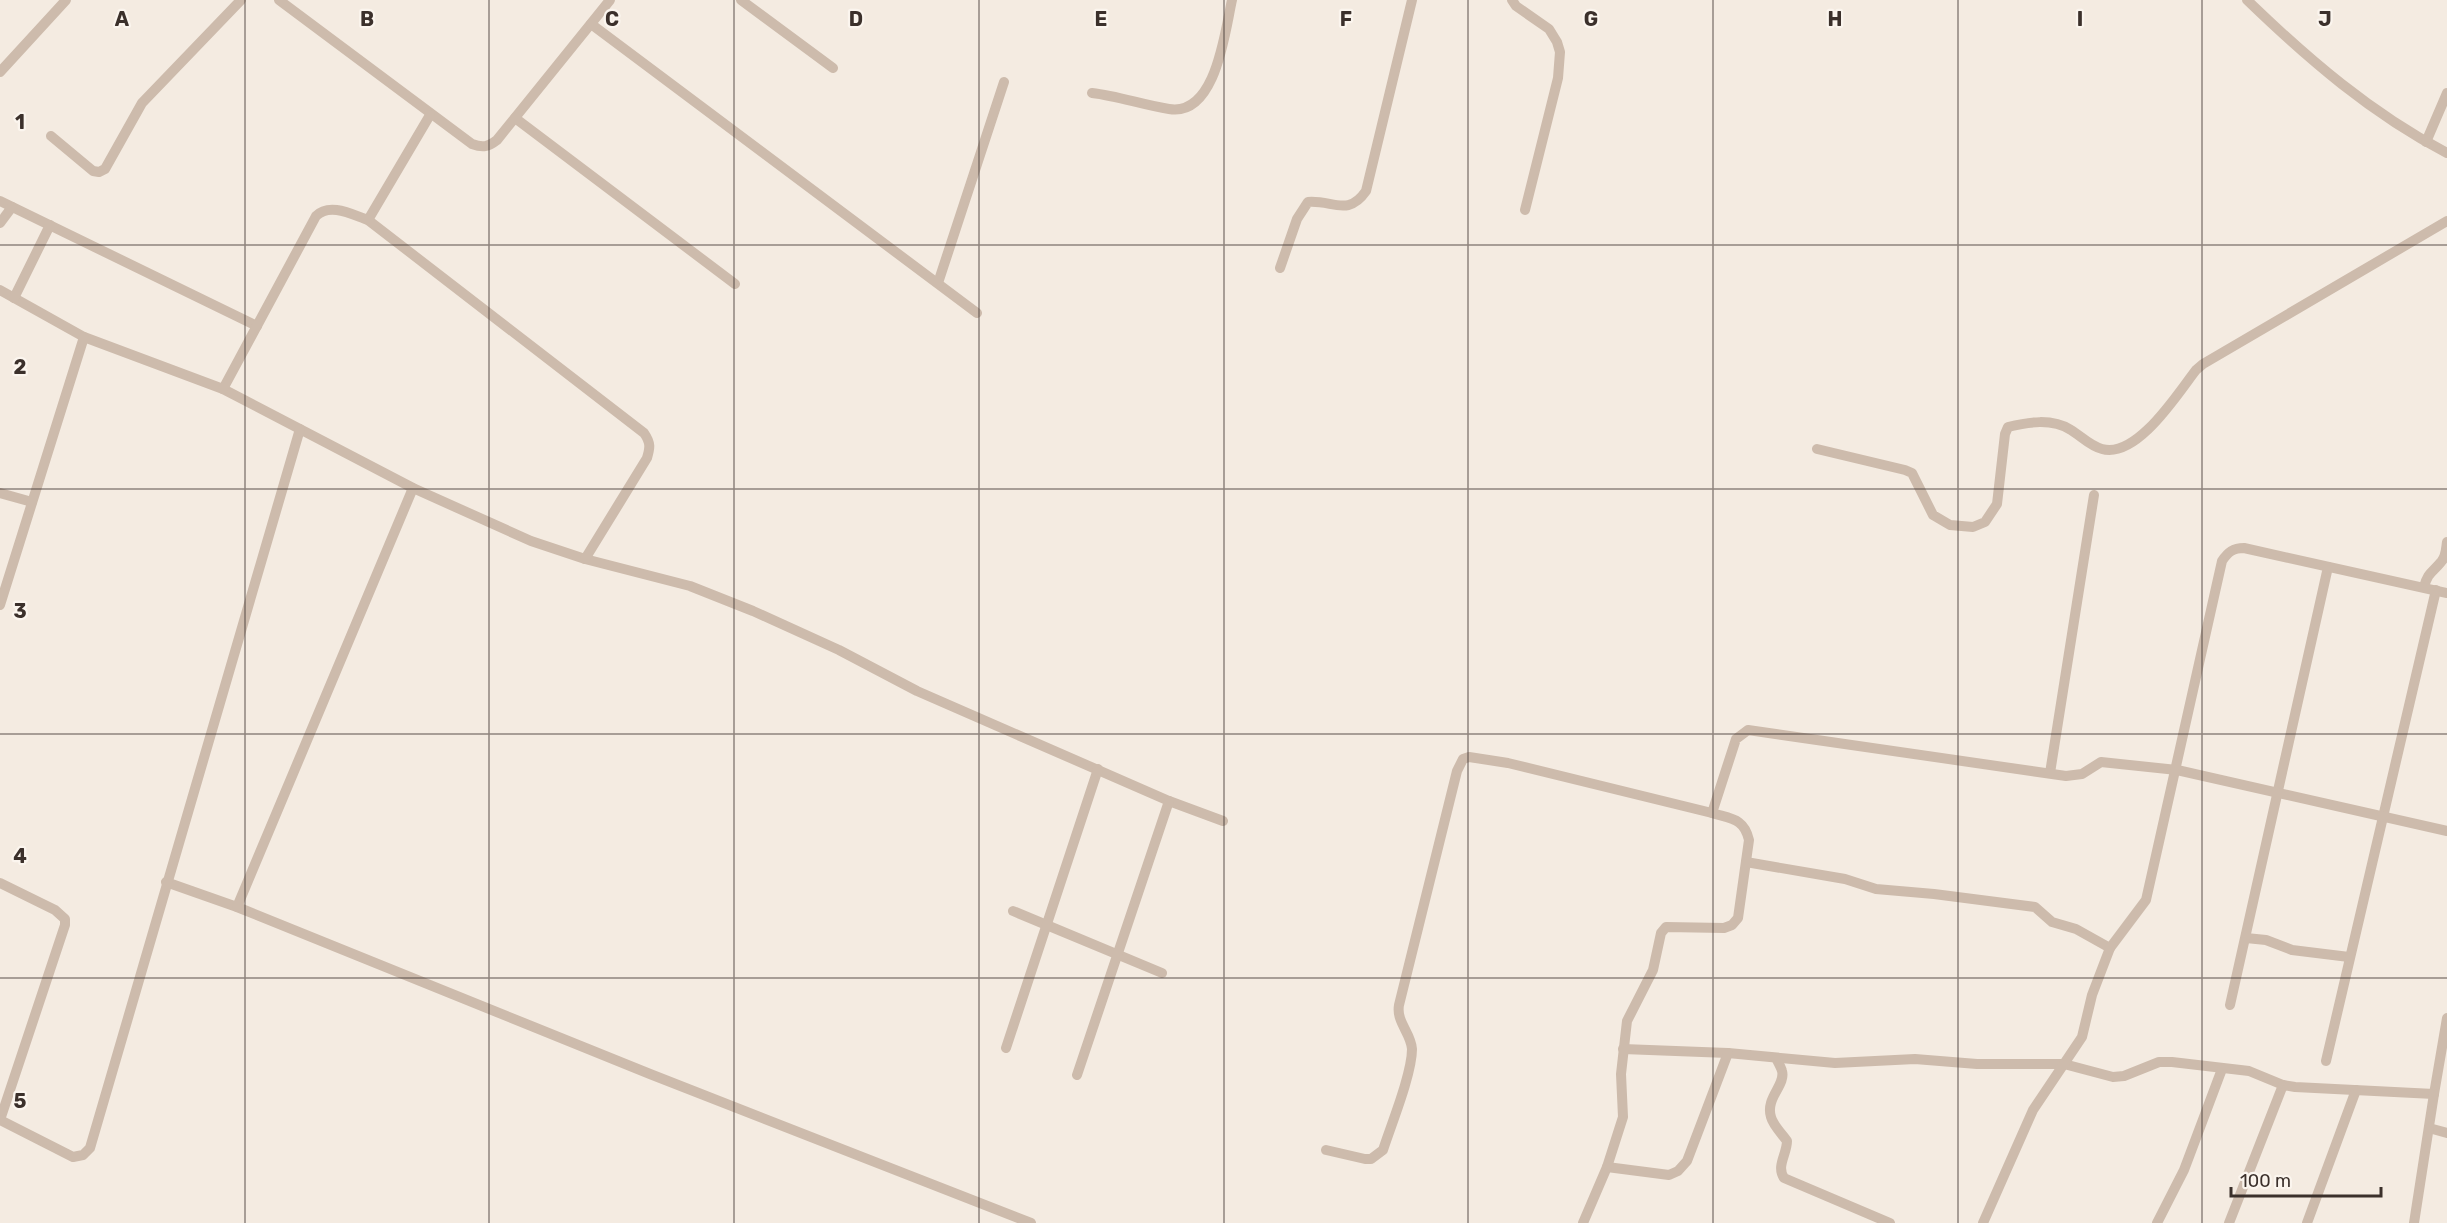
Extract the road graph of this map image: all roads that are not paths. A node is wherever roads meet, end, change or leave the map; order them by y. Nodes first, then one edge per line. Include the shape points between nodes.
1 (66, 0) edge
2 (241, 0) edge
3 (279, 0) edge
4 (610, 0) edge
5 (741, 0) edge
6 (1232, 0) edge
7 (1412, 0) edge
8 (1512, 0) edge
9 (2247, 0) edge
10 (591, 24) junction
11 (833, 68) dead end
12 (0, 72) edge
13 (1004, 82) dead end
14 (1092, 93) dead end
15 (2447, 93) edge
16 (430, 115) junction
17 (515, 118) junction
18 (51, 136) dead end
19 (2426, 142) junction
20 (2447, 153) edge
21 (0, 201) edge
22 (12, 207) junction
23 (1525, 210) dead end
24 (368, 220) junction
25 (2447, 221) edge
26 (0, 223) edge
27 (50, 225) junction
28 (1280, 268) dead end
29 (938, 283) junction
30 (735, 284) dead end
31 (0, 290) edge
32 (14, 298) junction
33 (977, 313) dead end
34 (257, 326) junction
35 (84, 337) junction
36 (223, 389) junction
37 (300, 429) junction
38 (1817, 449) dead end
39 (413, 488) junction
40 (0, 493) edge
41 (2094, 495) dead end
42 (32, 502) junction
43 (2447, 542) edge
44 (585, 559) junction
45 (2328, 567) junction
46 (2424, 587) junction
47 (2436, 590) junction
48 (2447, 593) edge
49 (0, 604) edge
50 (1098, 769) junction
51 (2176, 770) junction
52 (2050, 773) junction
53 (2278, 791) junction
54 (1169, 801) junction
55 (1712, 813) junction
56 (2382, 815) junction
57 (1223, 821) dead end
58 (2447, 831) edge
59 (1746, 862) junction
60 (166, 882) junction
61 (0, 883) edge
62 (237, 907) junction
63 (1012, 911) dead end
64 (1047, 925) junction
65 (2246, 938) junction
66 (2110, 948) junction
67 (1118, 954) junction
68 (2349, 957) junction
69 (1162, 973) dead end
70 (2230, 1005) dead end
71 (2447, 1018) edge
72 (1006, 1048) dead end
73 (1623, 1050) junction
74 (1728, 1053) junction
75 (1776, 1058) junction
76 (2326, 1061) dead end
77 (2064, 1064) junction
78 (2222, 1069) junction
79 (1077, 1075) dead end
80 (2283, 1084) junction
81 (2356, 1090) junction
82 (2434, 1094) junction
83 (0, 1120) edge
84 (2429, 1128) junction
85 (2447, 1133) edge
86 (1326, 1150) dead end
87 (1607, 1167) junction
88 (1031, 1223) edge
89 (1583, 1223) edge
90 (1890, 1223) edge
91 (1983, 1223) edge
92 (2157, 1223) edge
93 (2229, 1223) edge
94 (2307, 1223) edge
95 (2414, 1223) edge

1 - 12 street
2 - 18 street via 142,103 105,169 93,171
3 - 16 street
4 - 10 street
5 - 11 street
6 - 14 street via 1214,74 1205,91 1185,108 1171,110
7 - 28 street via 1366,191 1349,206 1308,202 1297,219
8 - 23 street via 1549,29 1560,52 1558,78
9 - 19 street via 2333,79
10 - 17 street
10 - 29 street
13 - 29 street
15 - 19 street
16 - 17 street via 480,147 497,140
16 - 24 street
17 - 30 street
19 - 20 street
21 - 22 street
22 - 26 street
22 - 27 street
24 - 34 street via 338,210 322,210
24 - 44 street via 649,440 647,458
25 - 38 street via 2203,364 2154,425 2125,446 2104,450 2054,423 2008,427 1997,504 1984,522 1973,527 1950,525 1933,515 1912,473
27 - 32 street
27 - 34 street
29 - 33 street
31 - 32 street
32 - 35 street
34 - 36 street
35 - 36 street
35 - 42 street
36 - 37 street
37 - 39 street
37 - 60 street
39 - 44 street via 531,541
39 - 62 street
40 - 42 street
41 - 52 street
42 - 49 street
43 - 46 street via 2441,563 2430,572
44 - 50 street via 690,586 753,611 917,690
45 - 46 street
45 - 51 street via 2244,548 2226,555
45 - 53 street
46 - 47 street
47 - 48 street
47 - 56 street
50 - 54 street
50 - 64 street
51 - 52 street via 2101,762 2074,776
51 - 53 street
51 - 66 street via 2146,900
52 - 55 street via 1748,730 1736,739
53 - 56 street
53 - 65 street
54 - 57 street
54 - 67 street
55 - 59 street via 1740,822 1746,830
55 - 86 street via 1508,764 1463,759 1399,1005 1399,1018 1410,1039 1411,1060 1383,1150 1371,1159
56 - 58 street
56 - 68 street
59 - 66 street via 1845,879 1876,889 2035,908 2052,922 2076,929
59 - 73 street via 1738,918 1732,925 1663,929 1653,970 1627,1020
60 - 62 street
60 - 83 street via 87,1153 73,1157
61 - 83 street via 55,910 65,919
62 - 88 street
63 - 64 street
64 - 67 street
64 - 72 street
65 - 68 street via 2266,940 2292,950
65 - 70 street
66 - 77 street via 2092,995 2082,1037
67 - 69 street
67 - 79 street
68 - 76 street
71 - 82 street
73 - 74 street
73 - 87 street via 1623,1117
74 - 75 street
74 - 87 street via 1687,1161 1678,1171 1669,1175
75 - 77 street via 1835,1063 1915,1059
75 - 90 street via 1783,1072 1772,1097 1771,1119 1787,1141 1780,1173
77 - 78 street via 2113,1077 2159,1062
77 - 91 street via 2033,1110
78 - 80 street via 2248,1071
78 - 92 street via 2184,1170
80 - 81 street
80 - 93 street
81 - 82 street
81 - 94 street
82 - 84 street
84 - 85 street
84 - 95 street
87 - 89 street

